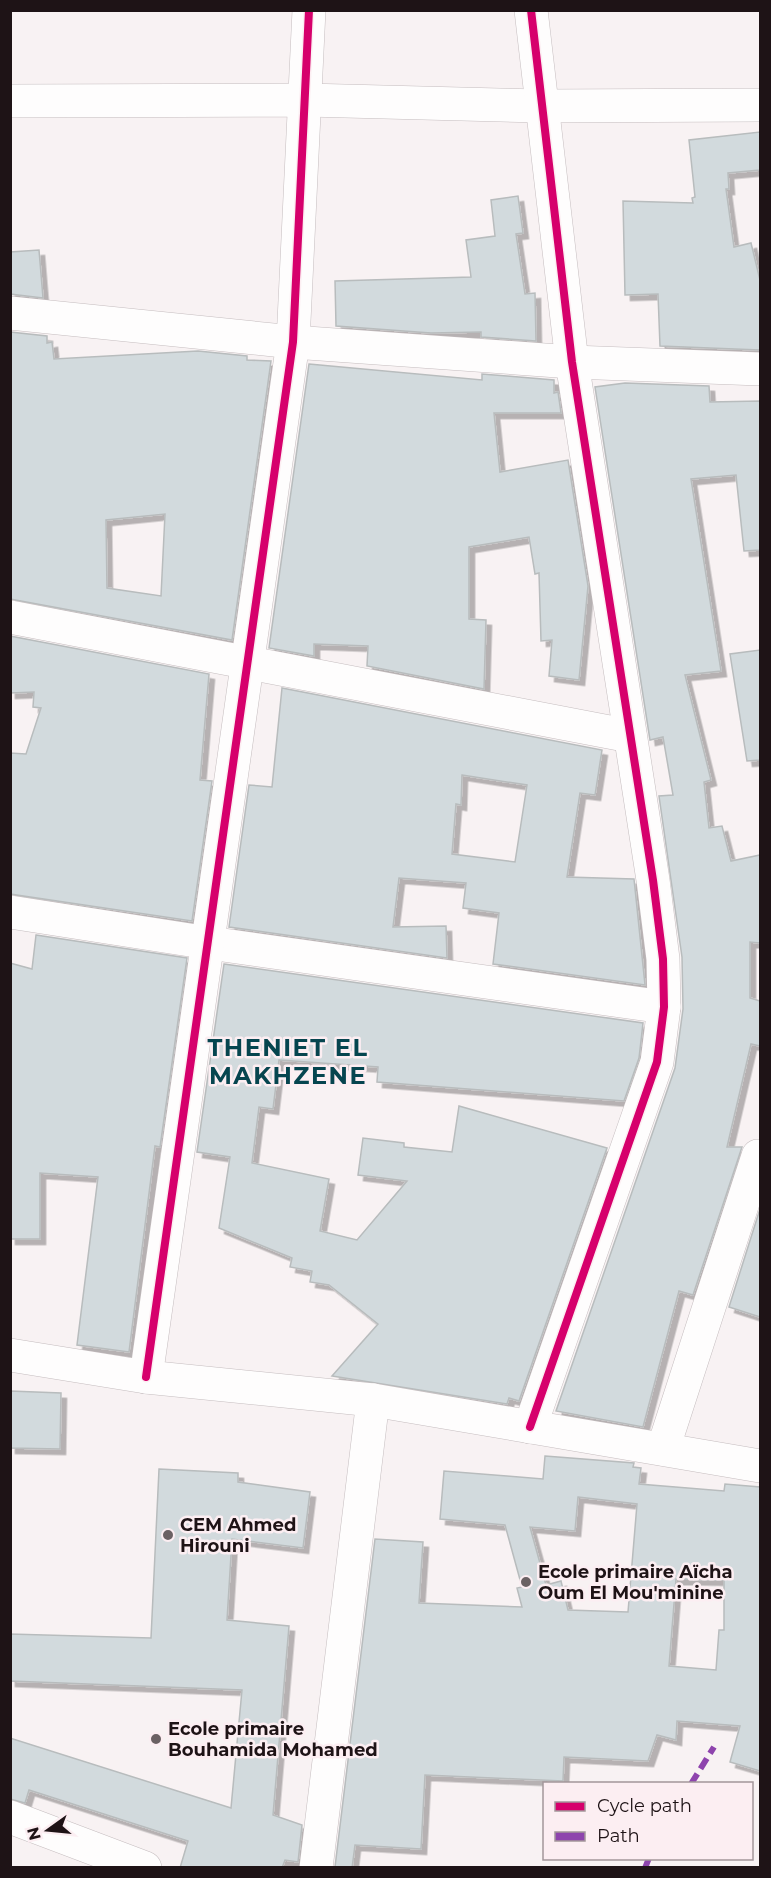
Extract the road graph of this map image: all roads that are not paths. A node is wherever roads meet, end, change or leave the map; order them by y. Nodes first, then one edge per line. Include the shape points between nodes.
1 (309, 10) edge
2 (531, 10) edge
3 (306, 100) junction
4 (10, 101) edge
5 (760, 105) edge
6 (542, 106) junction
7 (10, 313) edge
8 (293, 342) junction
9 (572, 362) junction
10 (760, 369) edge
11 (10, 617) edge
12 (248, 664) junction
13 (630, 736) junction
14 (10, 912) edge
15 (209, 943) junction
16 (664, 1007) junction
17 (758, 1156) dead end
18 (10, 1355) edge
19 (146, 1377) junction
20 (373, 1400) junction
21 (530, 1427) junction
22 (663, 1449) junction
23 (760, 1466) edge
24 (10, 1817) edge
25 (146, 1868) edge
26 (316, 1868) edge

1 - 3 street
2 - 6 street
3 - 4 street
3 - 6 street
3 - 8 street
5 - 6 street
6 - 9 street
7 - 8 street
8 - 9 street
8 - 12 street
9 - 10 street
9 - 13 street
11 - 12 street
12 - 13 street
12 - 15 street
13 - 16 street via 663,959
14 - 15 street
15 - 16 street
15 - 19 street
16 - 21 street via 657,1062
17 - 22 street
18 - 19 street
19 - 20 street
20 - 21 street
20 - 26 street
21 - 22 street
22 - 23 street
24 - 25 street

